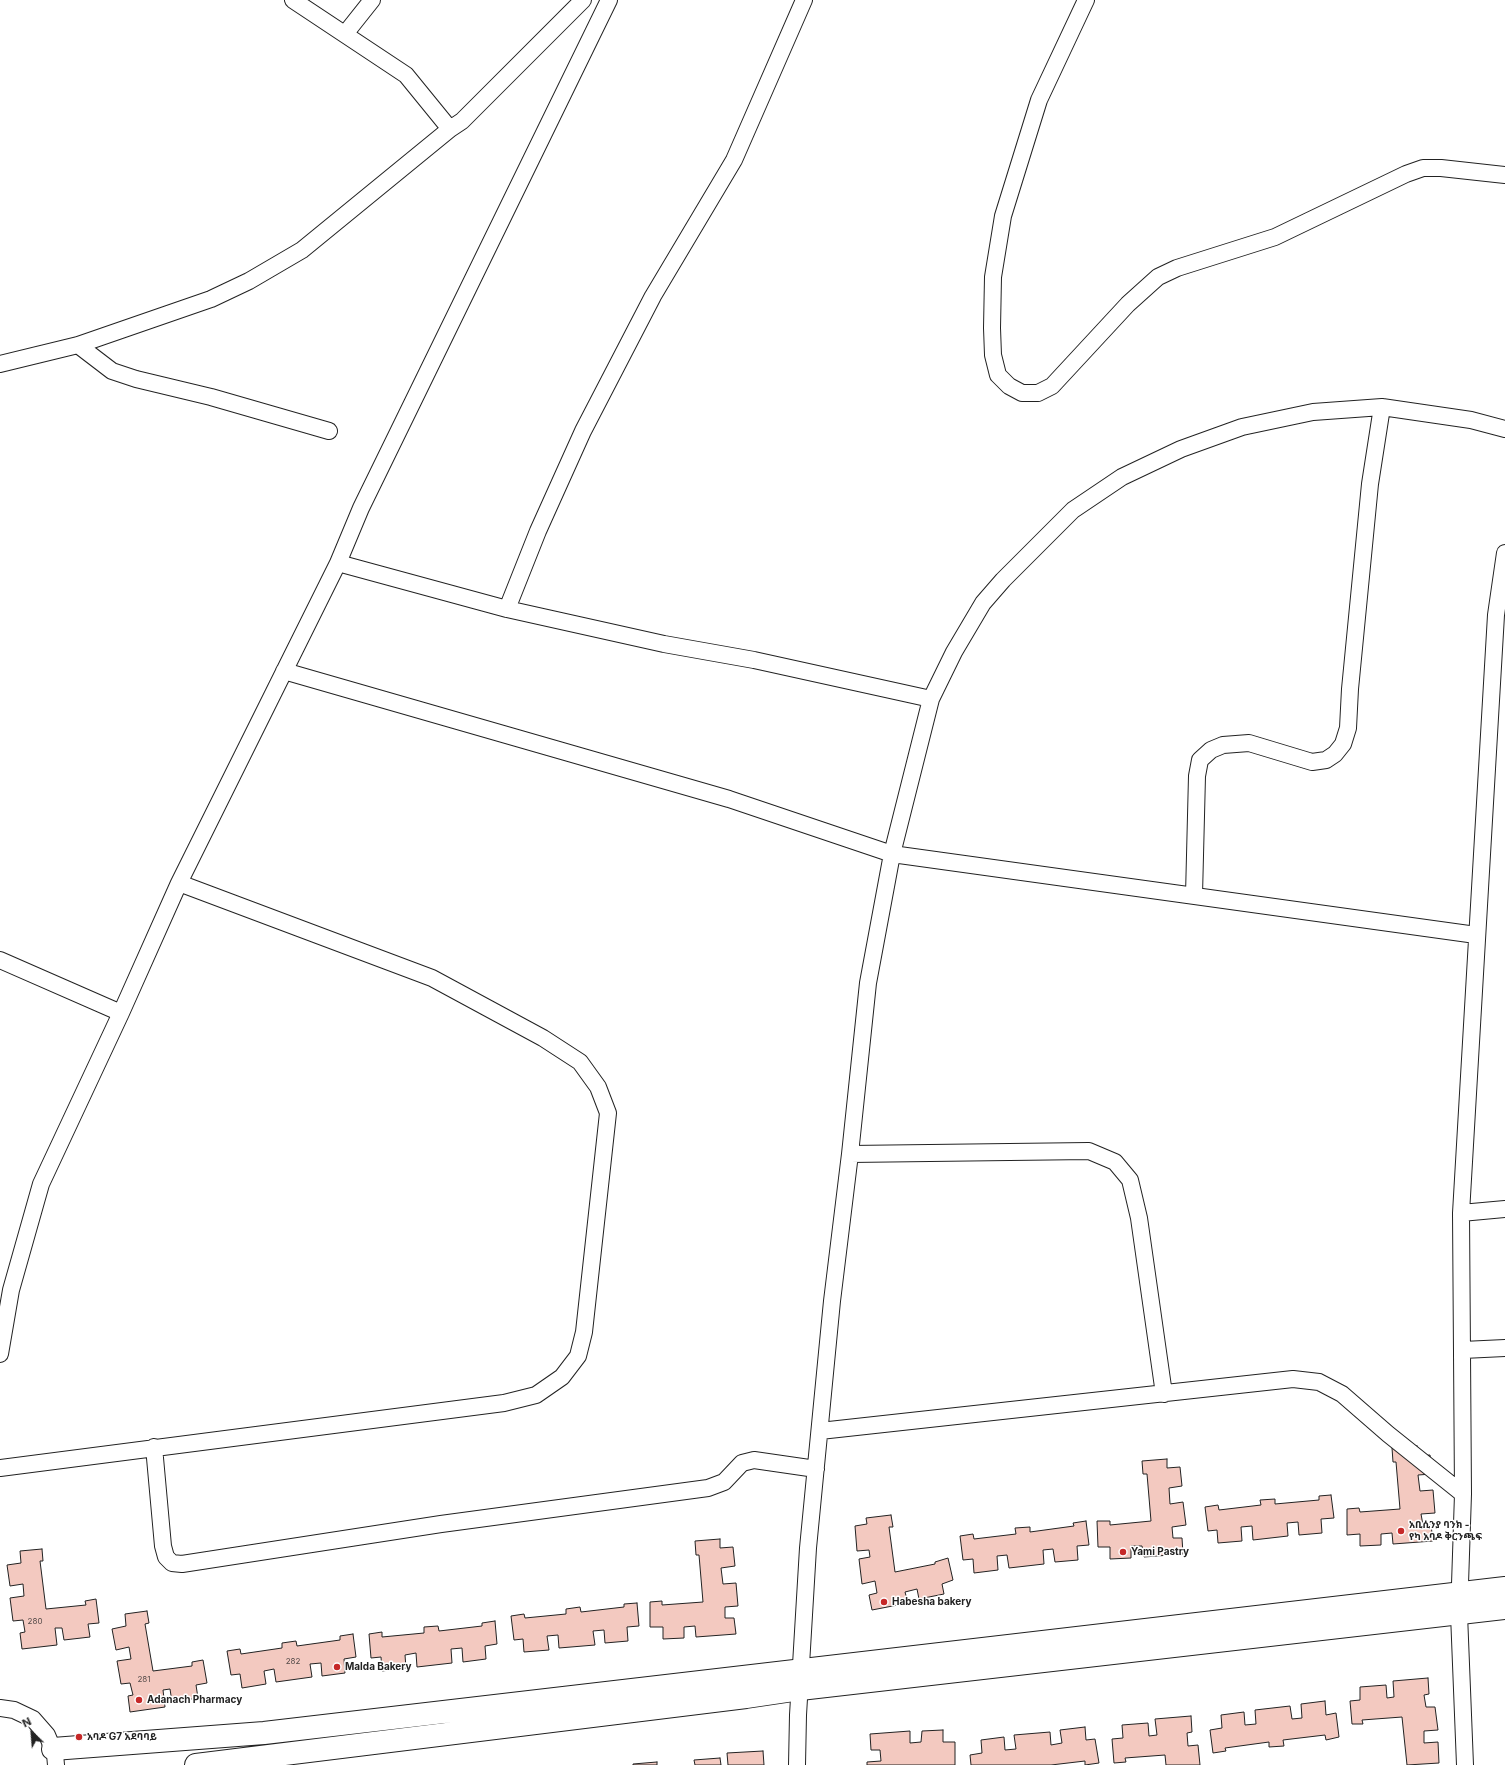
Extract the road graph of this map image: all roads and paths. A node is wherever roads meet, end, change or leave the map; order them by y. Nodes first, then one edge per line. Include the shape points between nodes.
1 (293, 0) edge
2 (372, 0) edge
3 (583, 0) edge
4 (610, 0) edge
5 (804, 0) edge
6 (1086, 0) edge
7 (346, 34) junction
8 (450, 129) junction
9 (1505, 175) edge
10 (78, 345) junction
11 (0, 364) edge
12 (1382, 407) junction
13 (1505, 429) edge
14 (329, 431) dead end
15 (1505, 553) edge
16 (338, 563) junction
17 (507, 609) junction
18 (284, 671) junction
19 (931, 700) junction
20 (892, 854) junction
21 (179, 884) junction
22 (1194, 895) junction
23 (1476, 936) junction
24 (0, 960) edge
25 (121, 1013) junction
26 (850, 1154) junction
27 (1505, 1209) edge
28 (1461, 1213) junction
29 (1505, 1348) edge
30 (1463, 1350) junction
31 (0, 1354) edge
32 (1164, 1394) junction
33 (820, 1431) junction
34 (154, 1447) junction
35 (0, 1468) edge
36 (816, 1469) junction
37 (1463, 1494) junction
38 (1505, 1588) edge
39 (1459, 1603) junction
40 (1505, 1608) edge
41 (801, 1679) junction
42 (0, 1708) edge
43 (55, 1757) edge
44 (196, 1765) edge
45 (797, 1765) edge
46 (1465, 1765) edge

1 - 7 street
2 - 7 street
3 - 8 street via 462,121
4 - 16 street via 361,508
5 - 17 street via 734,160 653,296 582,431
6 - 9 street via 1039,100 1003,216 993,277 993,355 998,375 1009,386 1022,393 1038,393 1052,386 1128,304 1158,278 1177,268 1275,237 1422,168
7 - 8 street via 406,75
8 - 10 street via 302,250 282,262 211,299
10 - 11 street
10 - 14 street via 112,371
12 - 13 street via 1471,420
12 - 19 street via 1313,412 1242,427 1181,449 1122,477 1073,510 998,585 983,603 954,652
12 - 22 street via 1370,484 1348,728 1343,744 1326,760 1312,762 1249,743 1223,745 1211,750 1200,760 1196,776
15 - 23 street via 1496,615
16 - 17 street
16 - 18 street
17 - 19 street
18 - 20 street via 729,799
18 - 21 street
19 - 20 street
20 - 22 street
20 - 26 street via 868,983
21 - 25 street
21 - 34 street via 432,978 543,1038 580,1062 598,1087 608,1113 584,1332 578,1356 562,1377 536,1395 504,1403
22 - 23 street
23 - 28 street
24 - 25 street
25 - 31 street via 41,1184 11,1290
26 - 32 street via 1089,1151 1115,1162 1130,1180 1139,1218
26 - 33 street via 832,1301
27 - 28 street
28 - 30 street
29 - 30 street
30 - 37 street
32 - 33 street
32 - 37 street via 1293,1379 1319,1382 1342,1394
33 - 36 street
34 - 35 street
34 - 36 street via 163,1546 166,1557 172,1563 182,1564 440,1524 708,1488 724,1482 742,1463 754,1460
36 - 41 street via 808,1548
37 - 39 street
38 - 39 street
39 - 40 street
39 - 41 street
39 - 46 street
41 - 43 street
41 - 44 street via 730,1699
41 - 45 street
42 - 43 street via 14,1710 33,1719 47,1735

